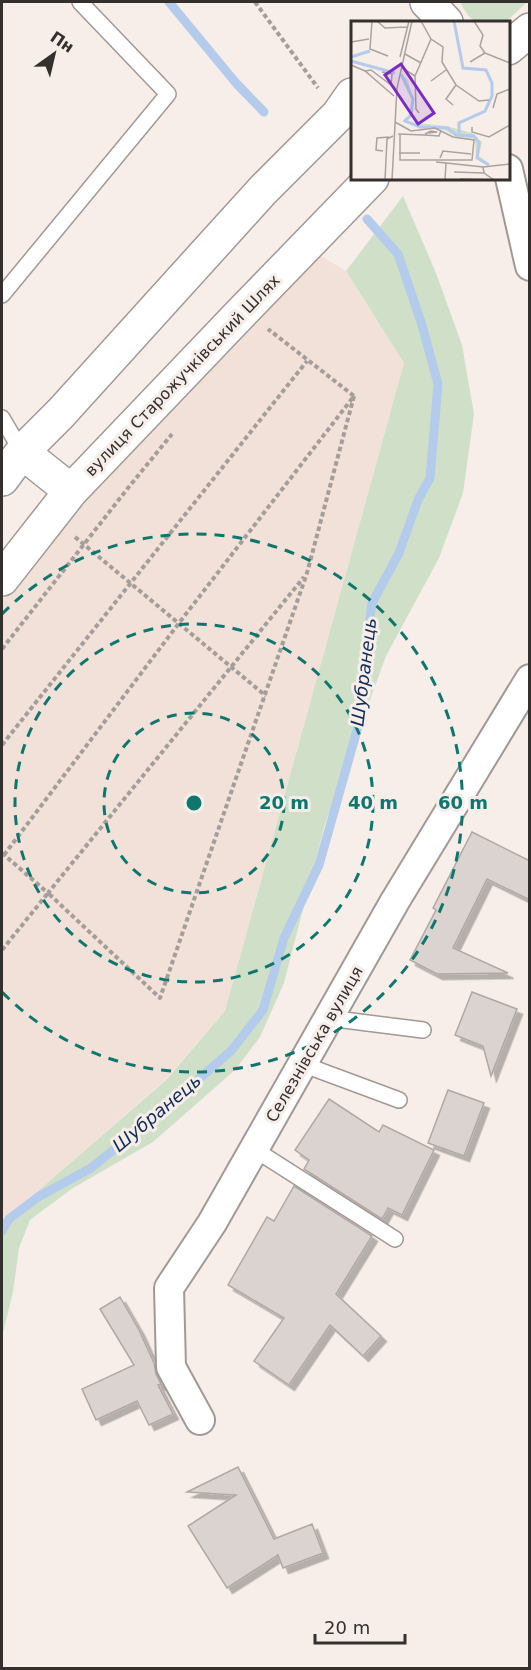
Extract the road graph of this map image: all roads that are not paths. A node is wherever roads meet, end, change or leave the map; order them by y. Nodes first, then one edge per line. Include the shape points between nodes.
1 (80, 2) edge
2 (426, 2) edge
3 (409, 21) edge
4 (445, 21) edge
5 (530, 30) edge
6 (510, 46) edge
7 (345, 105) edge
8 (510, 178) edge
9 (370, 180) edge
10 (530, 266) edge
11 (2, 294) edge
12 (2, 418) edge
13 (22, 452) junction
14 (2, 480) edge
15 (71, 491) junction
16 (2, 579) edge
17 (530, 679) edge
18 (328, 1018) junction
19 (423, 1030) dead end
20 (303, 1064) junction
21 (399, 1100) dead end
22 (254, 1149) junction
23 (395, 1239) dead end
24 (200, 1420) dead end

1 - 11 lane via 168,94
2 - 3 main road
2 - 4 main road
5 - 6 main road
7 - 13 main road
8 - 10 street
9 - 15 main road, вулиця Старожучківський Шлях
12 - 13 lane
13 - 14 main road
13 - 15 main road
15 - 16 main road, вулиця Старожучківський Шлях
17 - 18 street, Селезнівська вулиця
18 - 19 lane
18 - 20 street, Селезнівська вулиця
20 - 21 lane
20 - 22 street, Селезнівська вулиця
22 - 23 lane
22 - 24 street, Селезнівська вулиця via 169,1288 171,1367

